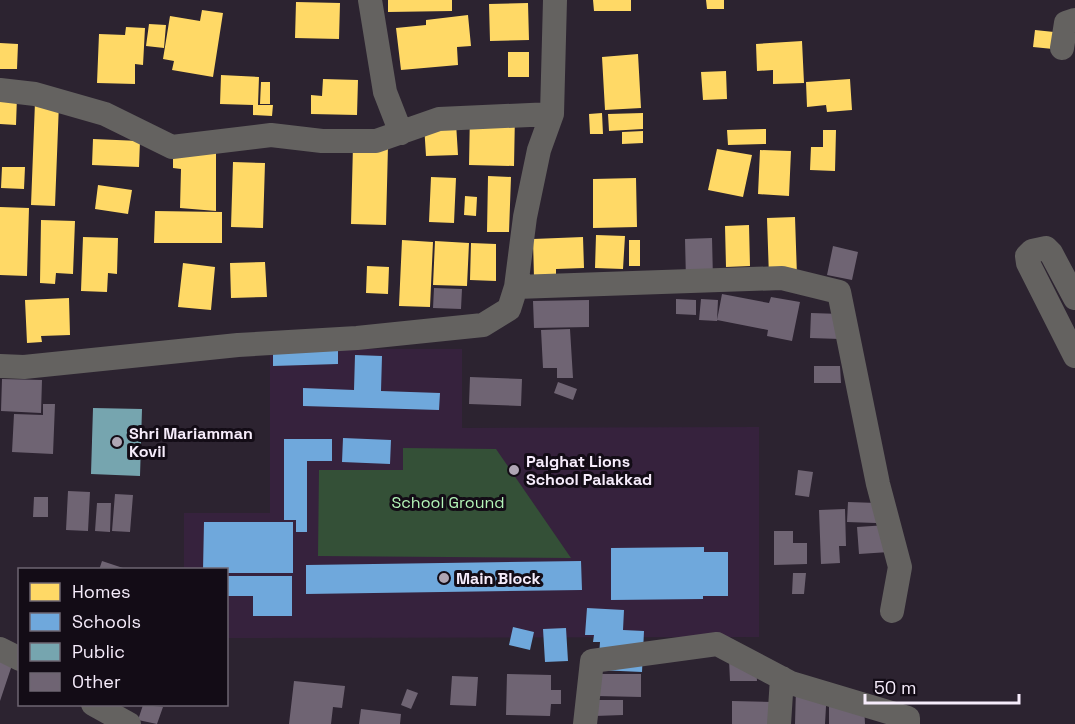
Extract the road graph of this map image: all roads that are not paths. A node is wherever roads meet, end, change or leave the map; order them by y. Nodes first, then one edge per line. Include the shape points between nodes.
1 (370, 0) edge
2 (555, 0) edge
3 (1075, 20) edge
4 (1062, 48) dead end
5 (0, 90) edge
6 (552, 114) junction
7 (401, 133) junction
8 (516, 287) junction
9 (1075, 298) edge
10 (1075, 356) edge
11 (0, 366) edge
12 (892, 611) dead end
13 (0, 649) edge
14 (18, 658) edge
15 (782, 678) junction
16 (95, 706) edge
17 (129, 724) edge
18 (585, 724) edge
19 (779, 724) edge
20 (908, 724) edge

1 - 7 street via 385,92
2 - 6 street
3 - 4 street via 1066,23
5 - 7 street via 35,94 105,114 171,147 271,135 322,141 376,141
6 - 7 street via 439,119
6 - 8 street via 539,150 525,217
8 - 11 street via 509,309 483,325 24,367
8 - 12 street via 782,278 839,292 878,484 900,567
9 - 10 street via 1046,248 1027,256
13 - 14 street
15 - 18 street via 717,644 592,661
15 - 19 street
15 - 20 street via 908,718
16 - 17 street

